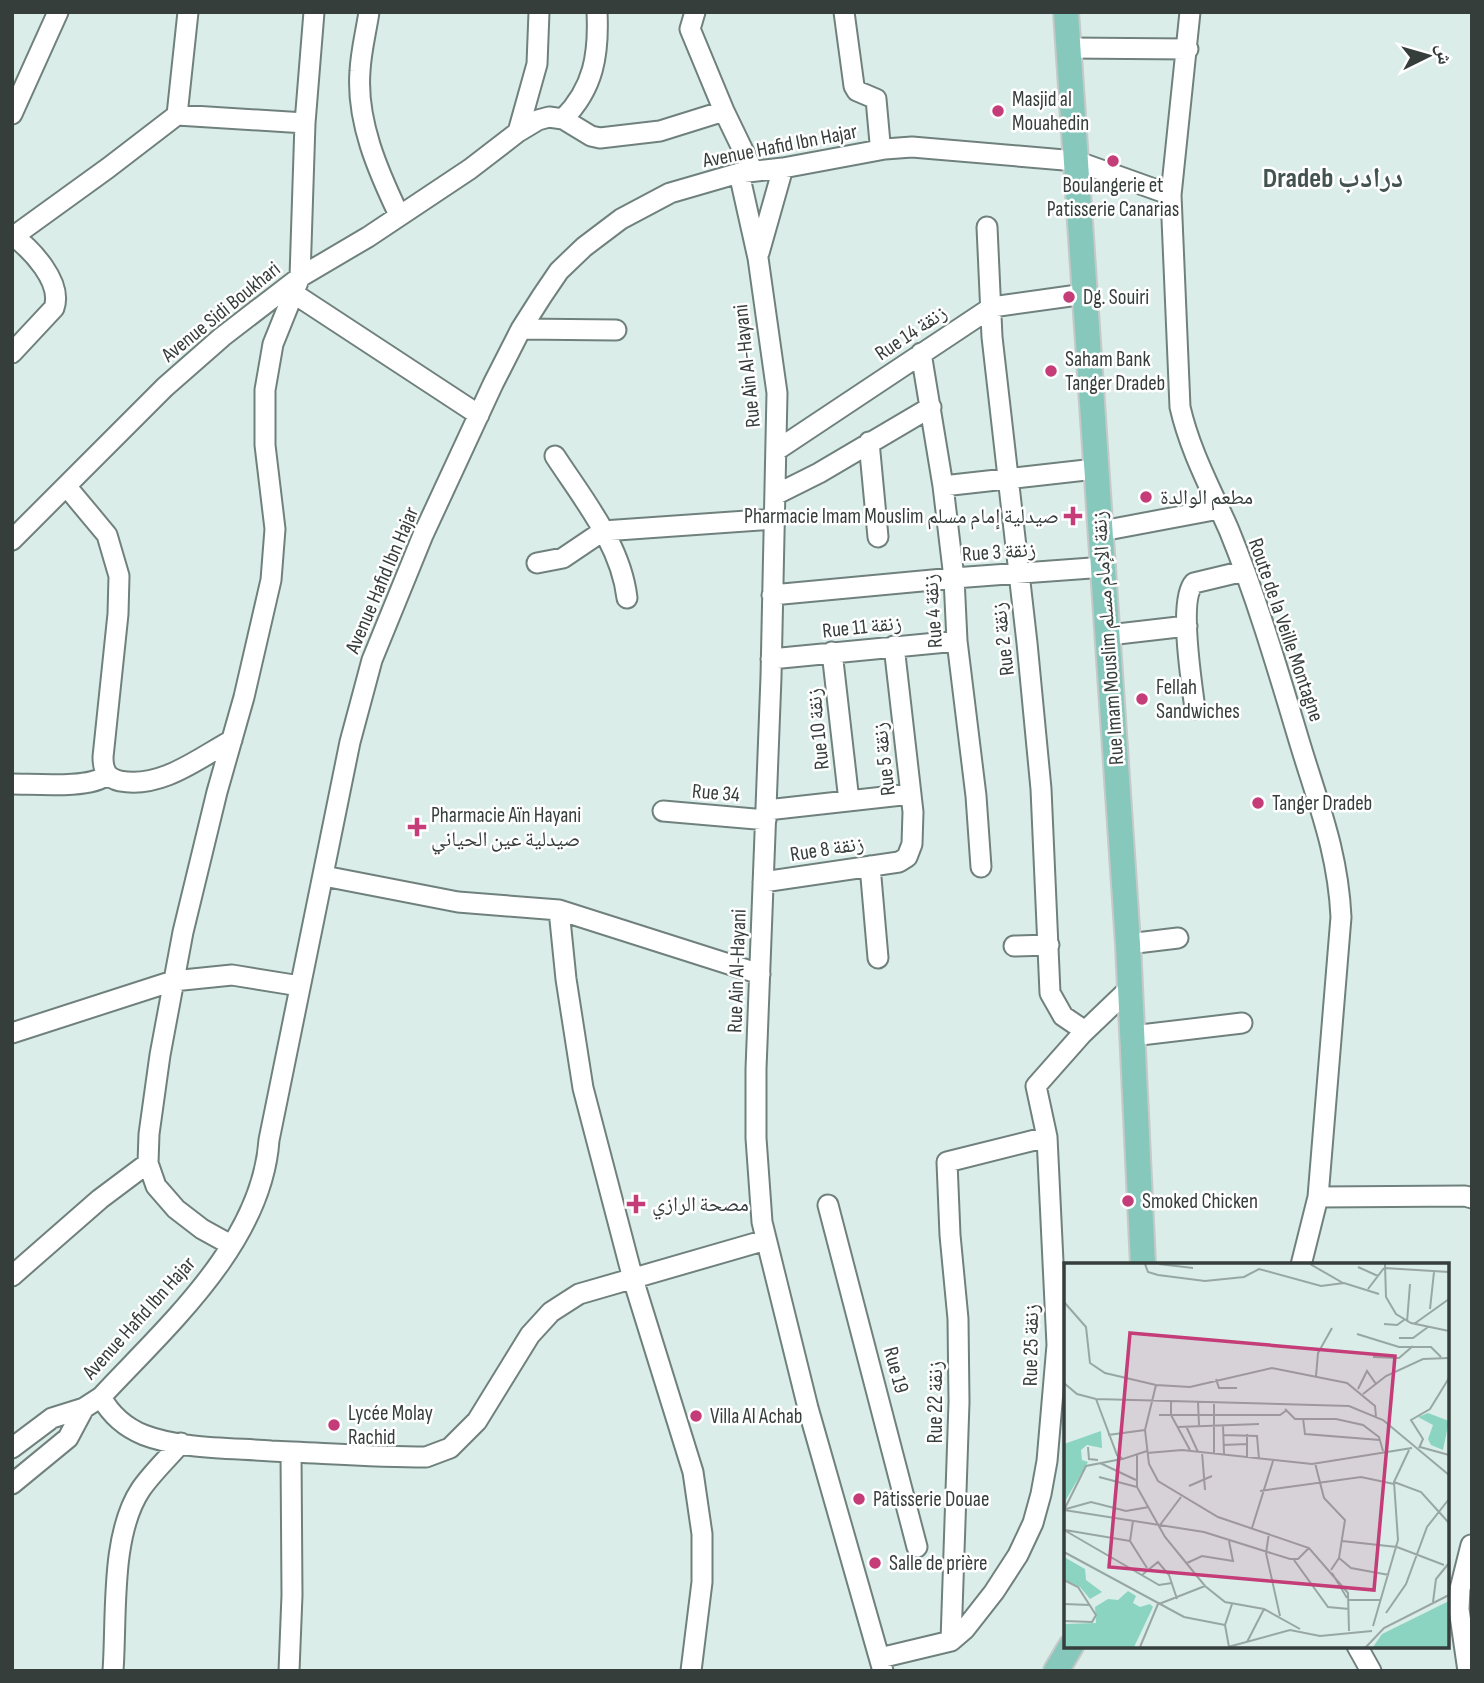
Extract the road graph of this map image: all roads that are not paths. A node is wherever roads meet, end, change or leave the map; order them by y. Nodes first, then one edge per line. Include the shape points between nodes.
1 (58, 12) edge
2 (188, 12) edge
3 (314, 12) edge
4 (369, 12) edge
5 (539, 12) edge
6 (597, 12) edge
7 (844, 12) edge
8 (1066, 12) edge
9 (1190, 12) edge
10 (690, 18) edge
11 (1069, 48) junction
12 (1188, 49) junction
13 (12, 65) edge
14 (31, 74) junction
15 (724, 111) junction
16 (12, 114) edge
17 (177, 115) junction
18 (563, 119) junction
19 (305, 122) junction
20 (518, 132) junction
21 (885, 149) junction
22 (1076, 161) junction
23 (783, 168) junction
24 (746, 172) junction
25 (1171, 195) junction
26 (399, 215) junction
27 (987, 227) dead end
28 (13, 236) edge
29 (758, 258) junction
30 (297, 285) junction
31 (1085, 294) junction
32 (992, 307) junction
33 (521, 329) junction
34 (616, 330) dead end
35 (12, 353) edge
36 (920, 353) junction
37 (931, 407) junction
38 (479, 415) junction
39 (869, 442) junction
40 (777, 450) junction
41 (555, 456) dead end
42 (1086, 470) dead end
43 (1007, 480) junction
44 (943, 486) junction
45 (67, 487) junction
46 (775, 495) junction
47 (1219, 509) junction
48 (774, 519) junction
49 (603, 531) junction
50 (1102, 531) junction
51 (878, 537) dead end
52 (12, 540) edge
53 (537, 563) dead end
54 (1105, 567) junction
55 (1244, 572) junction
56 (1018, 574) junction
57 (954, 578) junction
58 (772, 595) junction
59 (627, 598) dead end
60 (1187, 625) junction
61 (1109, 635) junction
62 (957, 641) junction
63 (894, 646) junction
64 (832, 652) junction
65 (771, 659) junction
66 (1195, 709) dead end
67 (232, 740) junction
68 (107, 775) junction
69 (12, 784) edge
70 (911, 794) junction
71 (849, 801) junction
72 (663, 811) dead end
73 (766, 815) junction
74 (899, 862) joint
75 (870, 866) junction
76 (981, 867) dead end
77 (324, 877) junction
78 (763, 882) junction
79 (559, 910) junction
80 (1178, 938) dead end
81 (1128, 944) junction
82 (1049, 945) junction
83 (1014, 946) dead end
84 (877, 958) dead end
85 (760, 974) junction
86 (173, 981) junction
87 (300, 986) junction
88 (1131, 987) junction
89 (1242, 1023) dead end
90 (1085, 1031) junction
91 (12, 1033) edge
92 (1132, 1037) junction
93 (1047, 1137) junction
94 (148, 1163) junction
95 (1318, 1197) junction
96 (1472, 1198) edge
97 (828, 1205) dead end
98 (766, 1240) junction
99 (232, 1245) junction
100 (1143, 1263) edge
101 (1302, 1263) edge
102 (12, 1276) edge
103 (633, 1279) junction
104 (100, 1397) junction
105 (84, 1408) junction
106 (180, 1443) junction
107 (12, 1448) edge
108 (291, 1452) junction
109 (12, 1484) edge
110 (1471, 1545) edge
111 (916, 1547) dead end
112 (951, 1641) junction
113 (1070, 1648) edge
114 (1358, 1648) edge
115 (881, 1664) edge
116 (113, 1671) edge
117 (289, 1671) edge
118 (691, 1671) edge
119 (1056, 1671) edge
120 (1371, 1671) edge
121 (1468, 1671) edge

1 - 14 street
2 - 17 street
3 - 19 street, Avenue Sidi Boukhari
4 - 26 street via 359,72 363,112 375,162
5 - 20 street via 537,64
6 - 18 street via 596,62 575,107
7 - 21 street via 853,86 876,99 880,143
8 - 11 main road, Rue Imam Mouslim زنقة الإمام مسلم
9 - 12 street, Route de la Veille Montagne
10 - 15 street, Rue Ain Al-Hayani
11 - 12 street
11 - 22 main road, Rue Imam Mouslim زنقة الإمام مسلم
12 - 25 street, Route de la Veille Montagne
13 - 14 street
14 - 16 street
15 - 18 street via 660,131 600,138
15 - 24 street, Rue Ain Al-Hayani
17 - 19 street
17 - 28 street
18 - 20 street via 538,120
19 - 30 street, Avenue Sidi Boukhari
20 - 26 street
21 - 22 street, Avenue Hafid Ibn Hajar via 912,147
21 - 23 street, Avenue Hafid Ibn Hajar
22 - 25 street, Avenue Hafid Ibn Hajar
22 - 31 main road, Rue Imam Mouslim زنقة الإمام مسلم
23 - 24 street, Avenue Hafid Ibn Hajar
23 - 29 street, Rue Ain Al-Hayani
24 - 29 street, Rue Ain Al-Hayani
24 - 33 street, Avenue Hafid Ibn Hajar via 670,193 621,219 559,271
25 - 47 street, Route de la Veille Montagne via 1180,407 1193,453
26 - 30 street
27 - 32 street, Rue 2 زنقة
28 - 35 street via 46,273 56,300
29 - 40 street, Rue Ain Al-Hayani via 777,393
30 - 38 street
30 - 45 street, Avenue Sidi Boukhari via 222,337 175,378
30 - 67 street via 272,344 265,390 265,445 275,529 271,580
31 - 32 street, Rue 14 زنقة
31 - 50 main road, Rue Imam Mouslim زنقة الإمام مسلم
32 - 36 street, Rue 14 زنقة
32 - 43 street, Rue 2 زنقة
33 - 34 street
33 - 38 street, Avenue Hafid Ibn Hajar
36 - 37 street, Rue 4 زنقة
36 - 40 street, Rue 14 زنقة
37 - 39 street
37 - 44 street, Rue 4 زنقة
38 - 77 street, Avenue Hafid Ibn Hajar via 372,660 350,742
39 - 46 street
39 - 51 street
40 - 46 street, Rue Ain Al-Hayani
41 - 49 street
42 - 43 street
43 - 44 street
43 - 56 street, Rue 2 زنقة
44 - 57 street, Rue 4 زنقة
45 - 52 street, Avenue Sidi Boukhari
45 - 68 street via 107,535 119,576 103,757
46 - 48 street, Rue Ain Al-Hayani
47 - 50 street
47 - 55 street, Route de la Veille Montagne
48 - 49 street
48 - 58 street, Rue Ain Al-Hayani
49 - 53 street via 563,558
49 - 59 street via 618,562
50 - 54 main road, Rue Imam Mouslim زنقة الإمام مسلم
54 - 56 street, Rue 3 زنقة
54 - 61 main road, Rue Imam Mouslim زنقة الإمام مسلم
55 - 60 street via 1194,583 1188,593
55 - 95 street, Route de la Veille Montagne via 1323,813 1340,891
56 - 57 street, Rue 3 زنقة
56 - 82 street, Rue 2 زنقة via 1041,789
57 - 58 street, Rue 3 زنقة
57 - 62 street, Rue 4 زنقة
58 - 65 street, Rue Ain Al-Hayani
60 - 61 street
60 - 66 street
61 - 81 main road, Rue Imam Mouslim زنقة الإمام مسلم
62 - 63 street, Rue 11 زنقة
62 - 76 street, Rue 4 زنقة
63 - 64 street, Rue 11 زنقة
63 - 70 street, Rue 5 زنقة
64 - 65 street, Rue 11 زنقة
64 - 71 street, Rue 10 زنقة
65 - 73 street, Rue Ain Al-Hayani
67 - 68 street via 156,779 128,782
67 - 86 street
68 - 69 street via 89,782
70 - 71 street, Rue 34
70 - 74 street, Rue 5 زنقة via 912,844 907,858
71 - 73 street, Rue 34
72 - 73 street, Rue 34
73 - 78 street, Rue Ain Al-Hayani
74 - 75 street, Rue 8 زنقة
75 - 78 street, Rue 8 زنقة
75 - 84 street
77 - 79 street via 458,902
77 - 87 street, Avenue Hafid Ibn Hajar
78 - 85 street, Rue Ain Al-Hayani
79 - 85 street
79 - 103 street via 583,1088
80 - 81 street
81 - 88 main road, Rue Imam Mouslim زنقة الإمام مسلم
82 - 83 street
82 - 90 street, Rue 2 زنقة via 1049,993 1063,1016
85 - 98 street, Rue Ain Al-Hayani via 755,1138
86 - 87 street via 232,975
86 - 91 street
86 - 94 street via 153,1099
87 - 99 street, Avenue Hafid Ibn Hajar via 268,1162
88 - 90 street, Rue 25 زنقة
88 - 92 main road, Rue Imam Mouslim زنقة الإمام مسلم
89 - 92 street
90 - 93 street, Rue 25 زنقة via 1036,1086
92 - 100 main road, Rue Imam Mouslim زنقة الإمام مسلم
93 - 112 street, Rue 25 زنقة via 1057,1345 1043,1483 1033,1523 1018,1555 980,1610
93 - 112 street, Rue 22 زنقة via 947,1162 960,1402
94 - 99 street via 156,1186 176,1209
94 - 102 street
95 - 96 street
95 - 101 street, Route de la Veille Montagne
97 - 111 street, Rue 19
98 - 103 street
98 - 115 street, Rue Ain Al-Hayani
99 - 104 street, Avenue Hafid Ibn Hajar via 195,1296
103 - 108 street via 579,1294 551,1312 530,1335 477,1421 450,1448 426,1457
103 - 118 street via 693,1472 702,1534 702,1582
104 - 105 street, Avenue Hafid Ibn Hajar
104 - 106 street via 125,1426
105 - 107 street via 52,1418
105 - 109 street via 68,1437
106 - 108 street
106 - 116 street via 141,1489 124,1526
108 - 117 street
110 - 121 street via 1459,1609
112 - 115 street
113 - 119 main road
114 - 120 street

